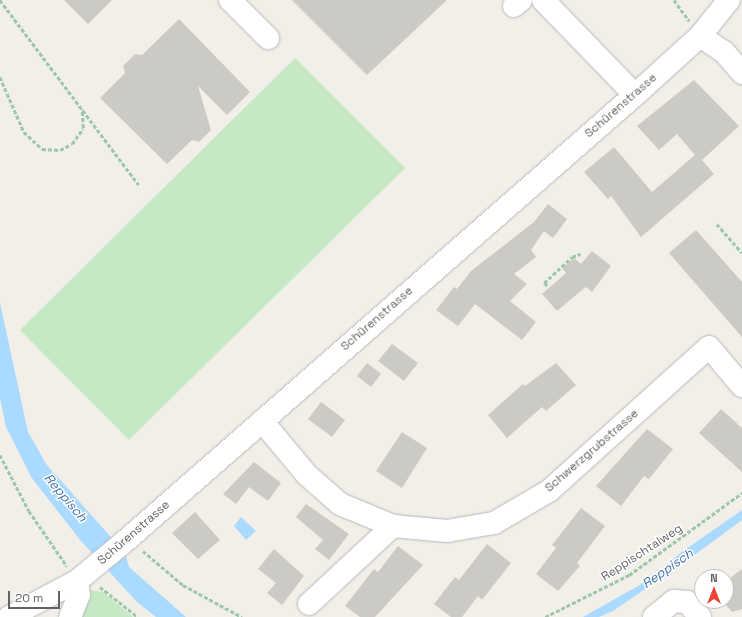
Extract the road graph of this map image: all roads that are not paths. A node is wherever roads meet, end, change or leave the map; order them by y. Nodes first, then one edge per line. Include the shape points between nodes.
1 (230, 0) edge
2 (543, 0) edge
3 (729, 0) edge
4 (700, 36) junction
5 (268, 38) dead end
6 (742, 73) edge
7 (635, 95) junction
8 (742, 386) edge
9 (262, 421) junction
10 (393, 526) junction
11 (85, 575) junction
12 (309, 604) dead end
13 (8, 617) edge
14 (70, 617) edge
15 (654, 617) edge
16 (700, 617) edge

1 - 5 street
2 - 7 street
3 - 4 street, Schürenstrasse
4 - 6 street via 724,52
4 - 7 street, Schürenstrasse
7 - 9 street, Schürenstrasse
8 - 10 street, Schwerzgrubstrasse via 709,347 549,491 494,523 447,531
9 - 10 street, Schwerzgrubstrasse via 307,475 340,504
9 - 11 street, Schürenstrasse
10 - 12 street
11 - 13 street, Schürenstrasse
11 - 14 street
15 - 16 street via 674,601 687,602

